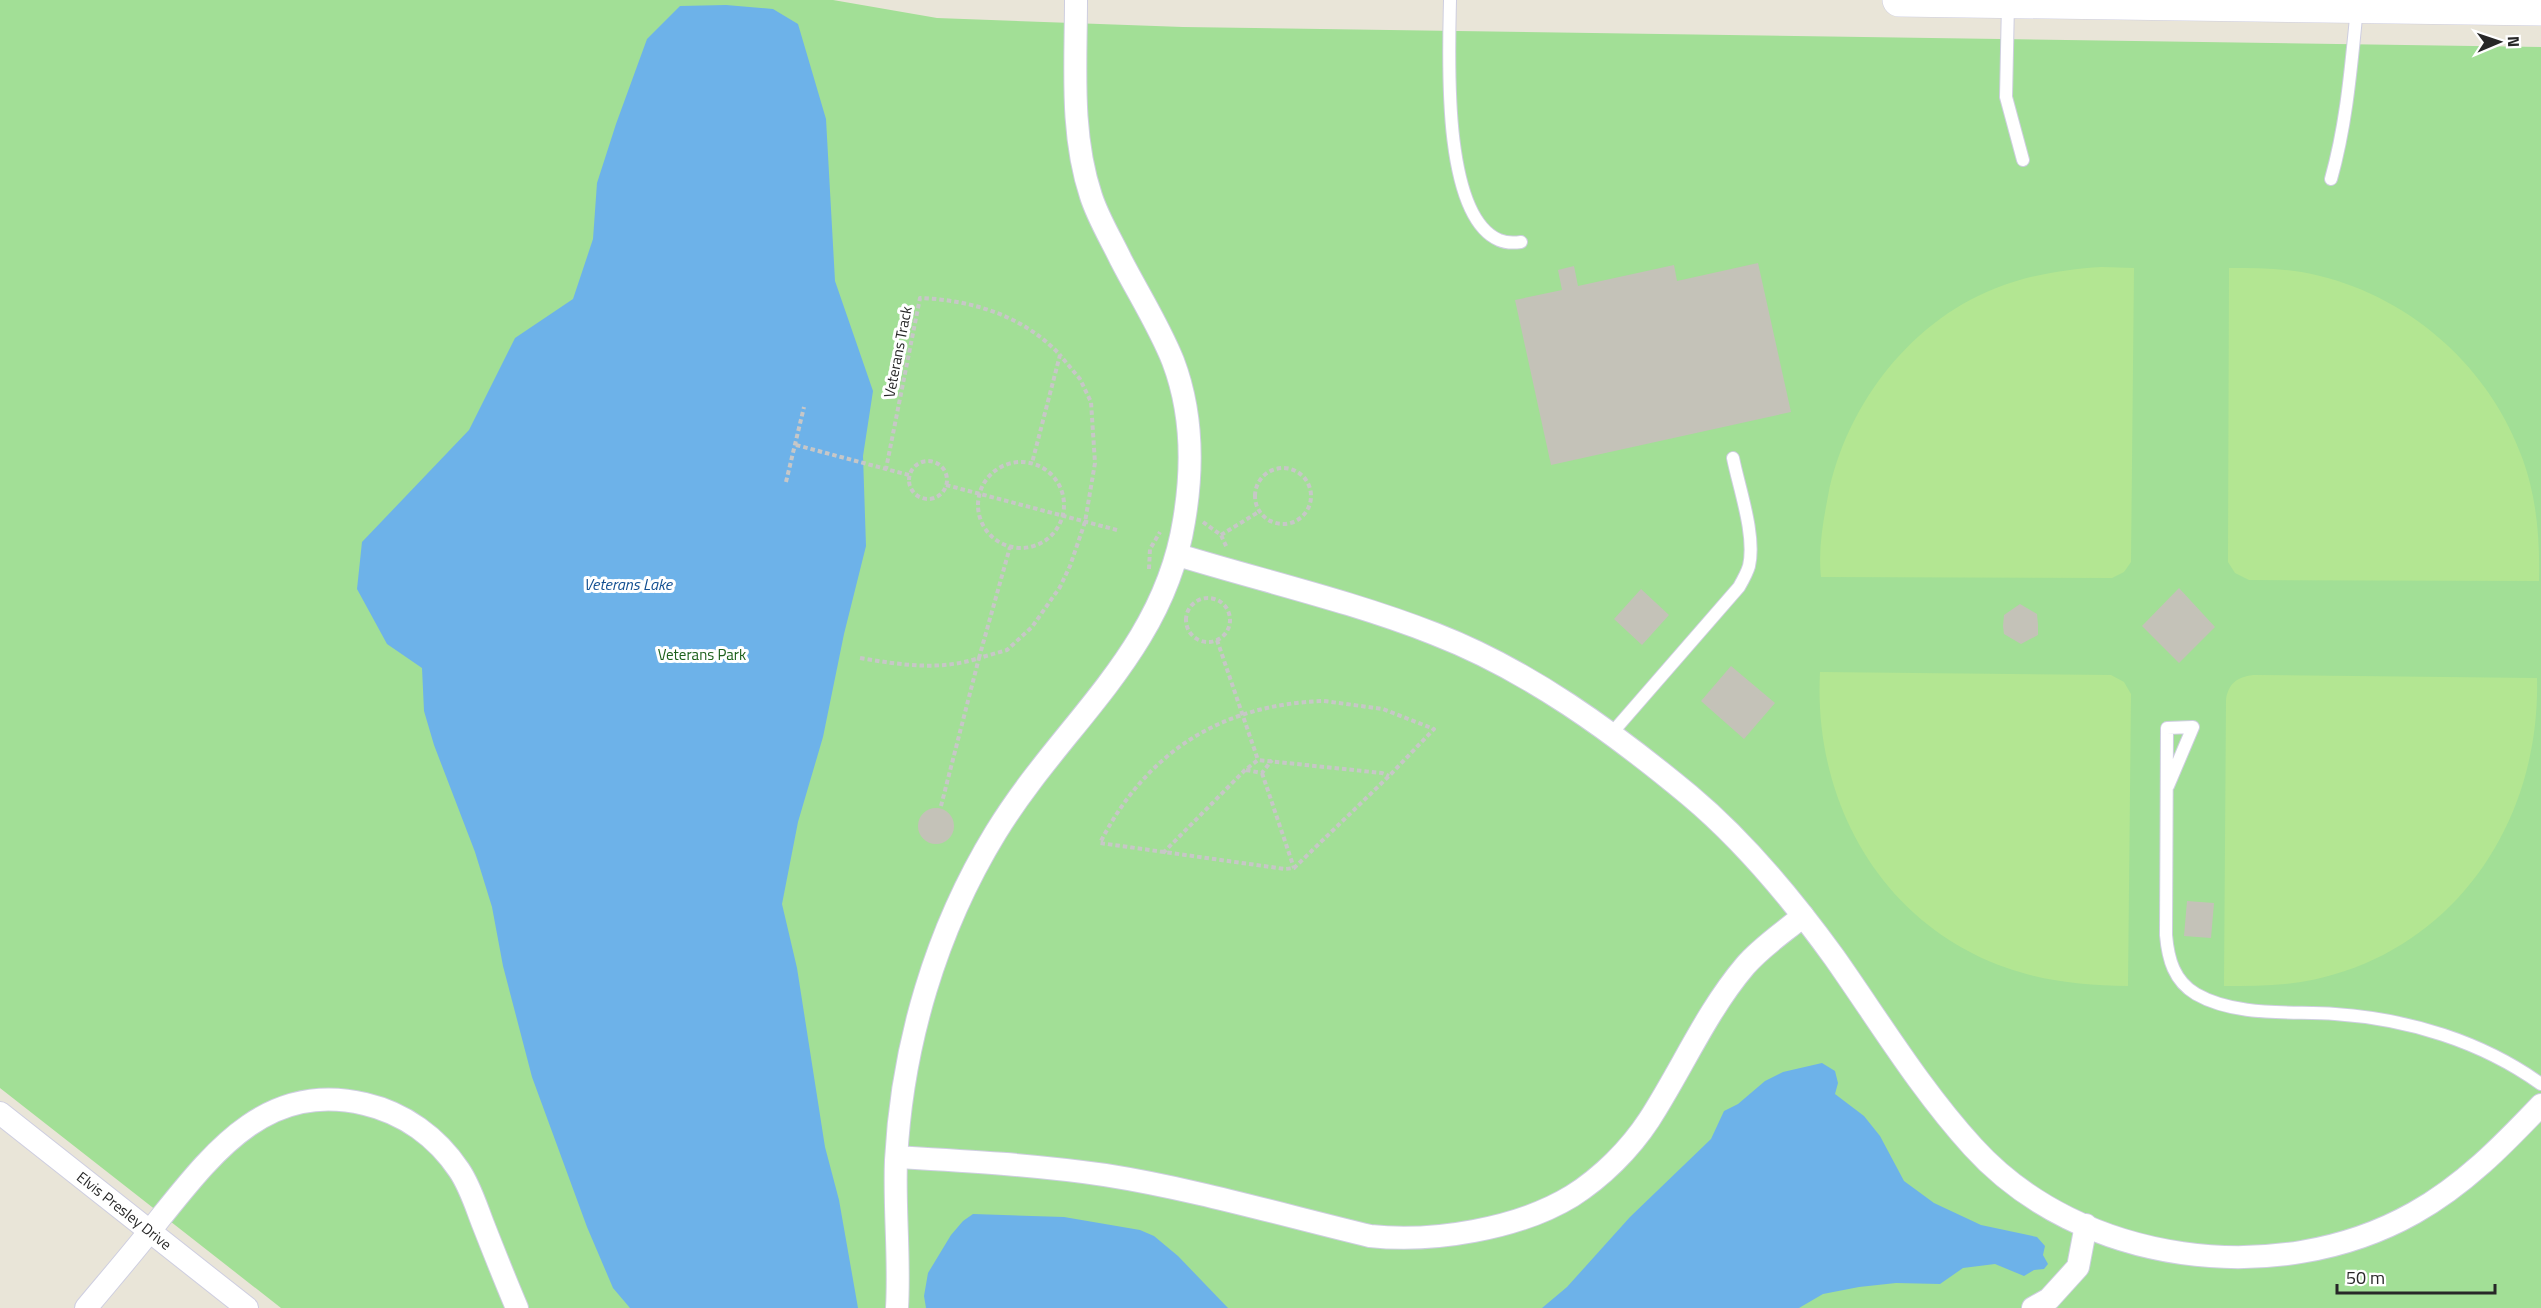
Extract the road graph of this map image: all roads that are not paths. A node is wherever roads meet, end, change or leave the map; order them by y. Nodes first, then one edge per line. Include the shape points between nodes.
1 (1076, 0) edge
2 (1450, 0) edge
3 (1899, 0) edge
4 (2008, 2) junction
5 (2357, 7) junction
6 (2541, 9) edge
7 (2023, 160) dead end
8 (2331, 179) dead end
9 (1521, 242) dead end
10 (1732, 458) dead end
11 (1178, 555) junction
12 (1611, 734) junction
13 (2168, 786) dead end
14 (1803, 916) junction
15 (2541, 1084) edge
16 (2541, 1105) edge
17 (0, 1113) edge
18 (897, 1158) junction
19 (2086, 1225) junction
20 (149, 1232) junction
21 (86, 1308) edge
22 (247, 1308) edge
23 (517, 1308) edge
24 (897, 1308) edge
25 (2033, 1308) edge

1 - 11 street via 1077,122 1085,177 1099,215 1172,360 1187,417 1190,460
2 - 9 lane via 1451,114 1460,175 1478,221 1489,235 1500,241
3 - 4 street
4 - 5 street
4 - 7 lane via 2006,97
5 - 6 street
5 - 8 lane via 2349,98
10 - 12 lane via 1747,523 1750,553 1745,576
11 - 12 street via 1436,634 1514,673
11 - 18 street via 1152,619 1130,656 1021,795 996,832 955,912 936,958 911,1042
12 - 14 street via 1731,834
13 - 15 lane via 2168,955 2173,970 2194,993 2248,1009 2338,1014 2413,1026 2473,1046
14 - 18 street via 1732,982 1631,1144 1571,1196 1517,1220 1457,1233 1393,1239 1106,1175 1024,1165
14 - 19 street via 1943,1112 1976,1150 2027,1193
16 - 19 street via 2474,1173 2445,1194 2410,1215 2334,1245 2279,1255 2200,1256 2137,1244
17 - 20 street, Elvis Presley Drive
18 - 24 street
19 - 25 street via 2078,1267 2049,1299
20 - 21 street
20 - 22 street, Elvis Presley Drive
20 - 23 street via 224,1143 251,1123 275,1109 304,1102 354,1101 414,1125 448,1154 473,1198

